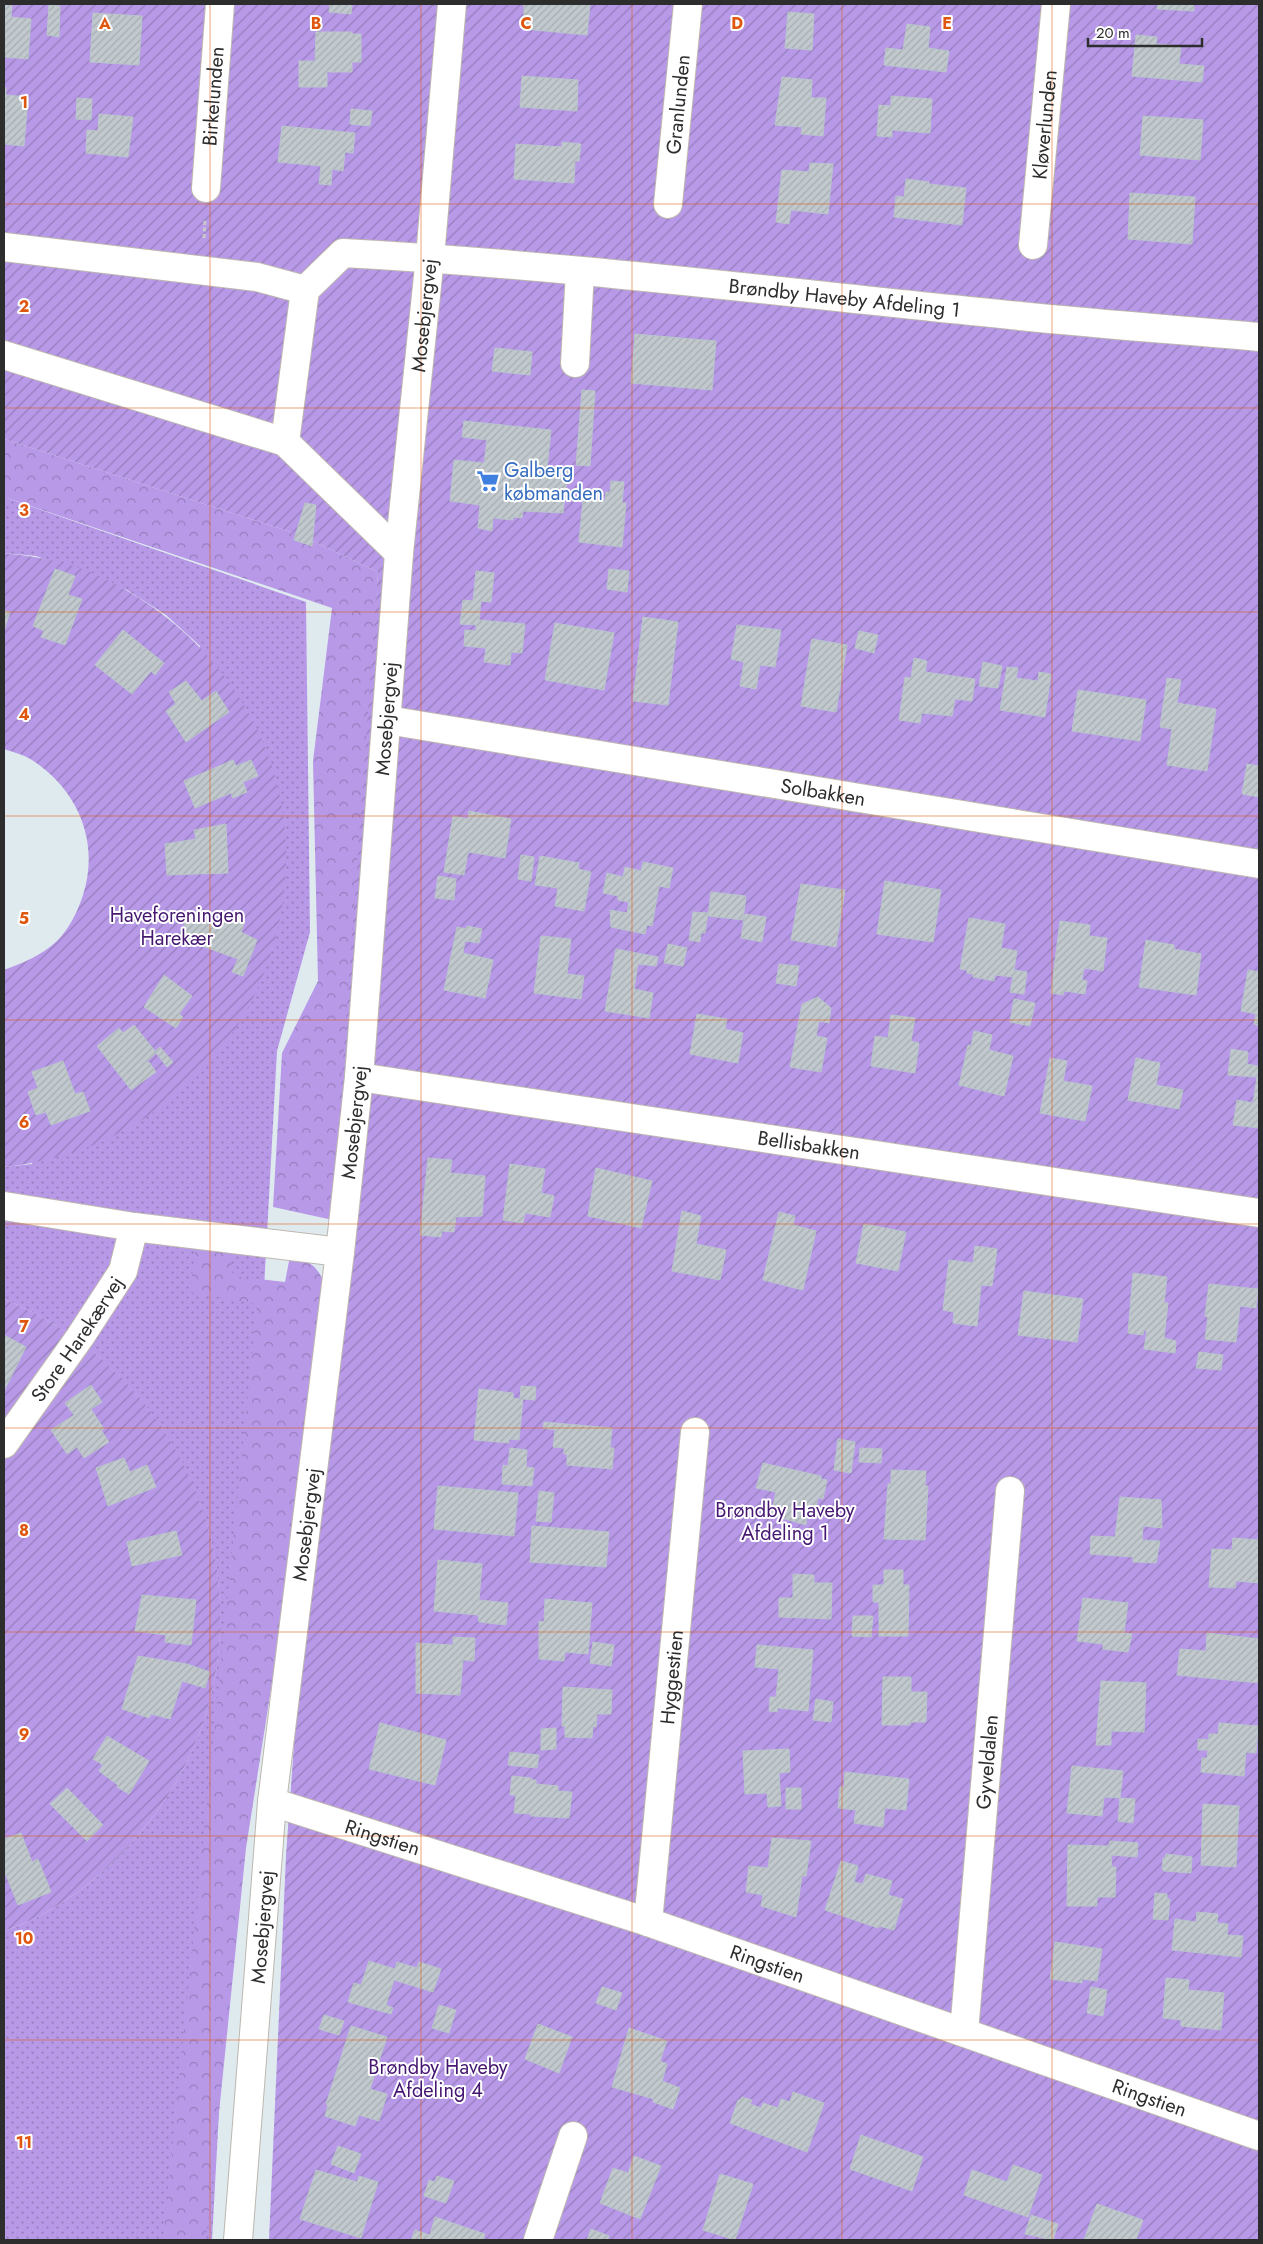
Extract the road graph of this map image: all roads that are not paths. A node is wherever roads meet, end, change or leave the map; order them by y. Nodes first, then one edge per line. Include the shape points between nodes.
1 (220, 4) edge
2 (452, 4) edge
3 (688, 4) edge
4 (1056, 4) edge
5 (206, 188) road end
6 (668, 204) dead end
7 (1033, 245) dead end
8 (4, 247) edge
9 (430, 257) junction
10 (580, 271) junction
11 (305, 290) junction
12 (1259, 337) edge
13 (4, 355) edge
14 (575, 363) dead end
15 (285, 442) junction
16 (399, 553) junction
17 (388, 720) junction
18 (1259, 864) edge
19 (359, 1077) junction
20 (4, 1206) edge
21 (1259, 1213) edge
22 (134, 1227) junction
23 (340, 1252) junction
24 (695, 1432) dead end
25 (4, 1444) edge
26 (1010, 1491) dead end
27 (272, 1802) junction
28 (648, 1922) junction
29 (964, 2032) junction
30 (573, 2136) dead end
31 (1259, 2136) edge
32 (238, 2240) edge
33 (538, 2240) edge

1 - 5 street, Birkelunden
2 - 9 street, Mosebjergvej
3 - 6 street, Granlunden
4 - 7 street, Kløverlunden
8 - 11 street via 258,277
9 - 10 street, Brøndby Haveby Afdeling 1
9 - 11 street, Brøndby Haveby Afdeling 1 via 343,252
9 - 16 street, Mosebjergvej
10 - 12 street, Brøndby Haveby Afdeling 1 via 1022,317
10 - 14 street
11 - 15 street
13 - 15 street
15 - 16 street
16 - 17 street, Mosebjergvej
17 - 18 street, Solbakken
17 - 19 street, Mosebjergvej
19 - 21 street, Bellisbakken
19 - 23 street, Mosebjergvej
20 - 22 street
22 - 23 street
22 - 25 street, Store Harekærvej via 123,1271
23 - 27 street, Mosebjergvej
24 - 28 street, Hyggestien
26 - 29 street, Gyveldalen
27 - 28 street, Ringstien
27 - 32 street, Mosebjergvej
28 - 29 street, Ringstien
29 - 31 street, Ringstien
30 - 33 street

